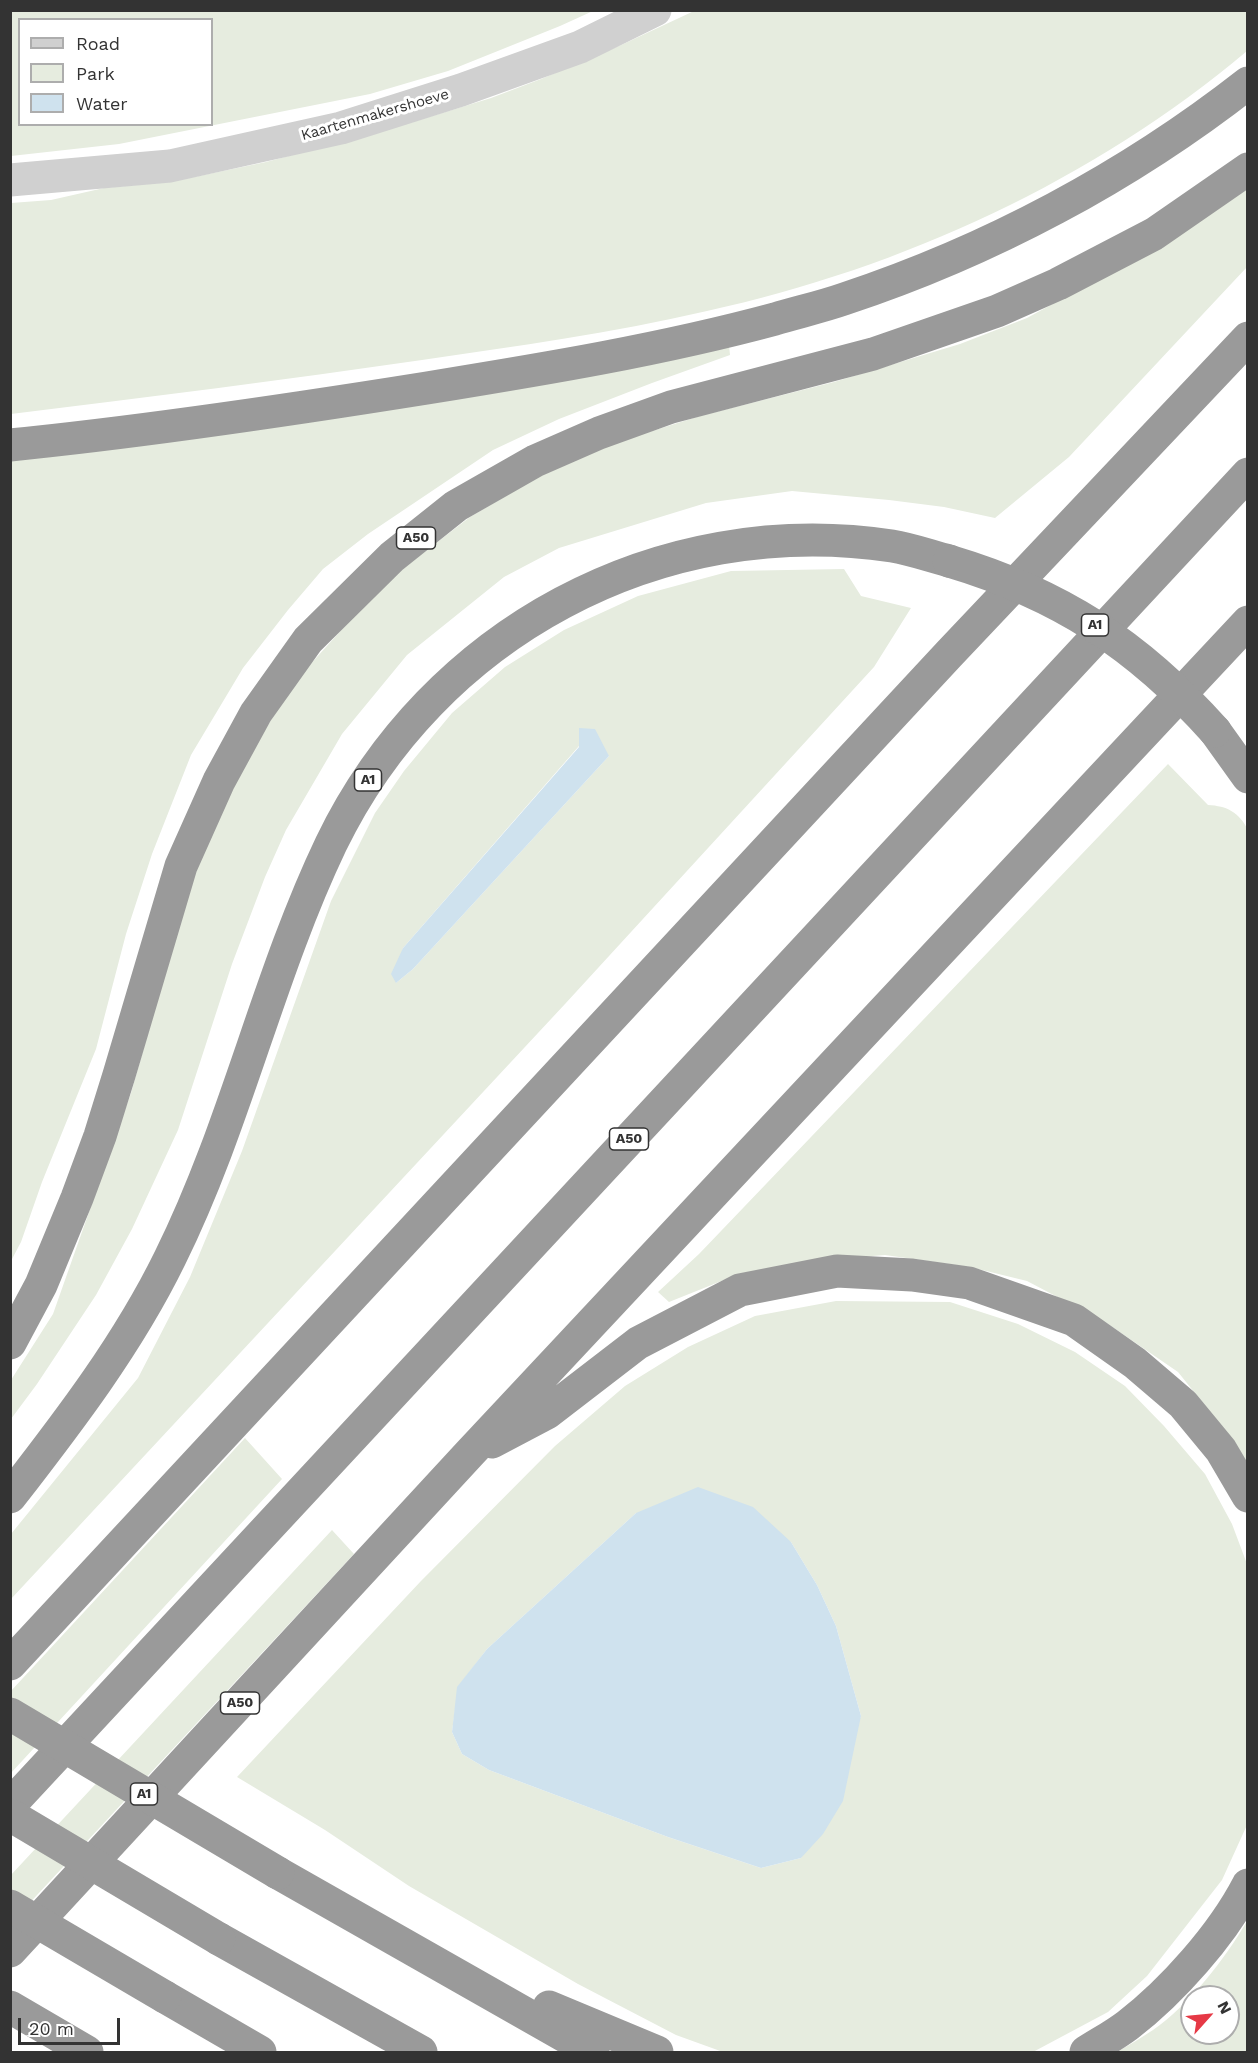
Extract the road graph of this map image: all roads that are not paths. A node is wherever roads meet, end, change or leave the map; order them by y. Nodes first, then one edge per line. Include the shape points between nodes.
1 (655, 10) edge
2 (1248, 83) edge
3 (1248, 169) edge
4 (10, 180) edge
5 (1248, 338) edge
6 (10, 445) edge
7 (1248, 474) edge
8 (1248, 622) edge
9 (1248, 777) edge
10 (10, 1343) edge
11 (469, 1454) junction
12 (1248, 1496) edge
13 (10, 1497) edge
14 (10, 1664) edge
15 (10, 1714) edge
16 (10, 1805) edge
17 (10, 1815) edge
18 (1248, 1885) edge
19 (10, 1906) edge
20 (411, 1950) junction
21 (10, 1951) edge
22 (10, 2007) edge
23 (87, 2052) edge
24 (260, 2052) edge
25 (421, 2052) edge
26 (593, 2052) edge
27 (657, 2052) edge
28 (1086, 2052) edge

1 - 4 street, Kaartenmakershoeve via 580,47 341,128 170,166
2 - 6 highway via 1119,171 1014,230 843,300 735,330 611,357 264,414
3 - 10 highway, A50 via 1154,234 997,311 873,354 671,407 534,461 456,506 392,557 308,640 256,713 219,781 181,866 119,1075 84,1177 41,1285
5 - 14 highway
7 - 16 highway, A50
8 - 11 highway, A50
9 - 13 highway, A1, bridge via 1188,701 1128,648 1095,625 987,573 896,547 819,540 751,543 677,557 602,583 539,615 480,656 437,696 386,754 356,801 308,895 217,1149 171,1257 146,1305 94,1384
11 - 12 highway, A50 via 547,1413 638,1343 740,1290 837,1271 912,1275 969,1283 1074,1320 1135,1363 1183,1404 1221,1450
11 - 21 highway, A50
15 - 20 highway, A1, bridge
17 - 25 highway, bridge via 219,1939
18 - 28 highway via 1226,1920 1170,1989 1128,2025
19 - 24 highway, bridge
20 - 26 highway, A1
20 - 27 highway
22 - 23 highway

